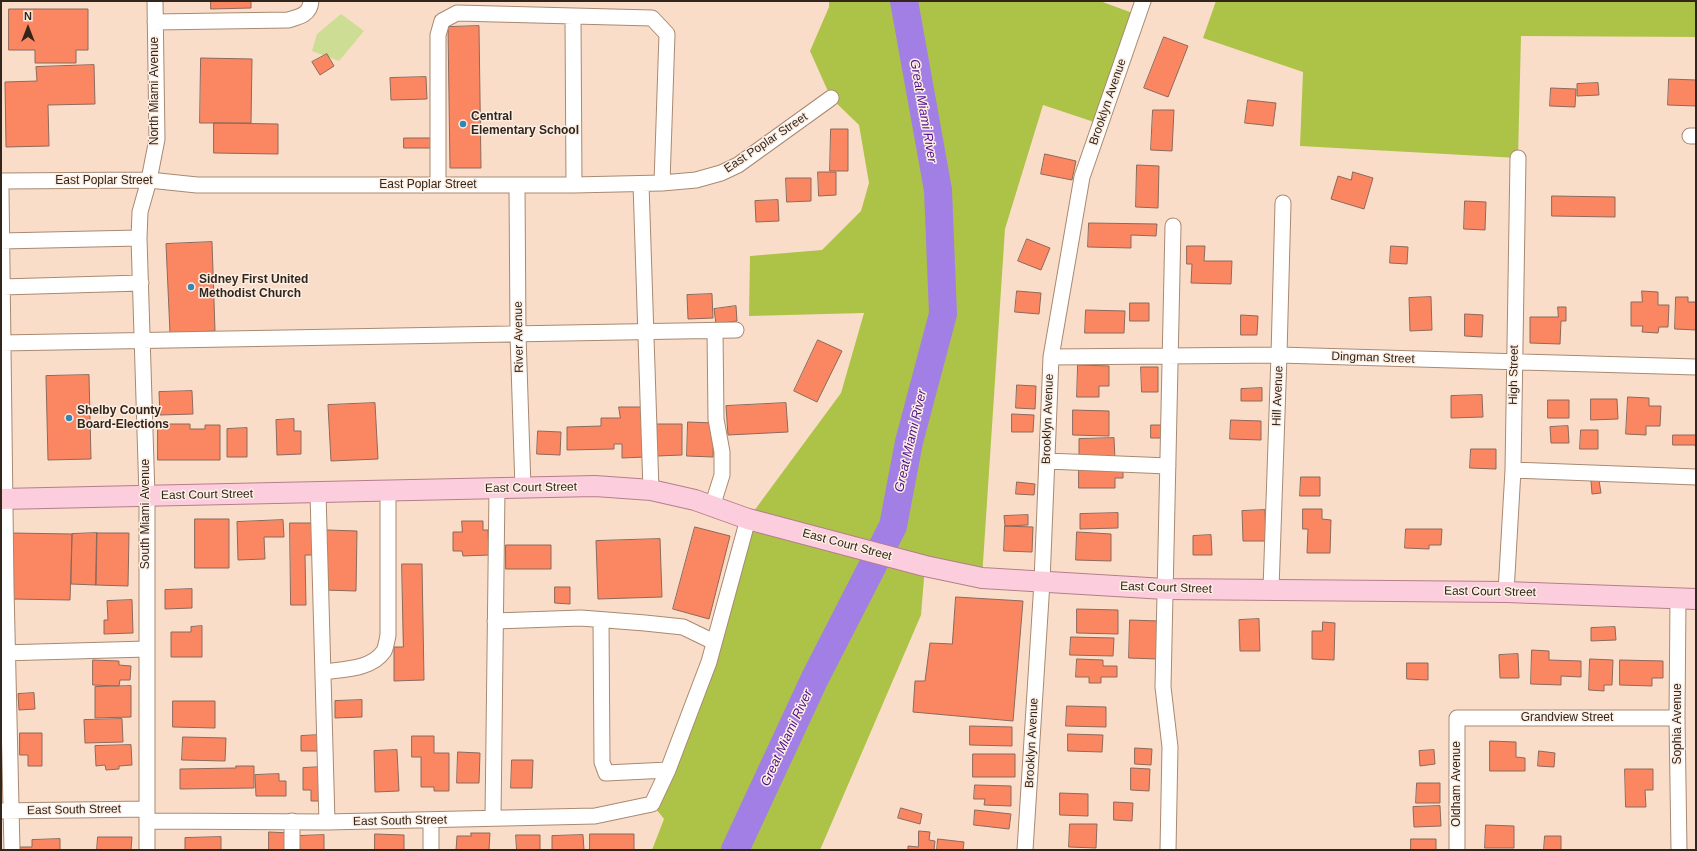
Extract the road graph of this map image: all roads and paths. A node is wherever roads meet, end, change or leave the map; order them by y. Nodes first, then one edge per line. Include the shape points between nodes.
1 (155, 1) edge
2 (311, 1) edge
3 (1143, 1) edge
4 (573, 16) junction
5 (155, 22) junction
6 (831, 98) dead end
7 (1518, 158) dead end
8 (149, 180) junction
9 (1, 181) edge
10 (662, 183) junction
11 (641, 184) junction
12 (438, 186) junction
13 (516, 186) junction
14 (574, 186) junction
15 (1, 188) edge
16 (1283, 203) dead end
17 (1173, 226) dead end
18 (139, 238) junction
19 (1, 241) edge
20 (141, 283) junction
21 (2, 287) edge
22 (736, 330) dead end
23 (715, 331) junction
24 (646, 333) junction
25 (518, 335) junction
26 (143, 340) junction
27 (2, 342) edge
28 (1279, 355) junction
29 (1051, 356) junction
30 (1169, 356) junction
31 (1514, 362) junction
32 (1696, 367) edge
33 (1047, 461) junction
34 (1168, 466) junction
35 (1513, 470) junction
36 (1696, 478) edge
37 (523, 488) junction
38 (497, 489) junction
39 (651, 490) junction
40 (388, 491) junction
41 (318, 493) junction
42 (147, 496) junction
43 (3, 499) edge
44 (712, 507) junction
45 (748, 519) junction
46 (1042, 582) junction
47 (1165, 589) junction
48 (1271, 589) junction
49 (1506, 592) junction
50 (1687, 599) edge
51 (601, 620) junction
52 (495, 621) junction
53 (714, 642) junction
54 (147, 649) junction
55 (4, 653) edge
56 (323, 672) junction
57 (1457, 718) joint
58 (1677, 718) junction
59 (668, 770) junction
60 (6, 811) edge
61 (147, 815) junction
62 (493, 818) junction
63 (431, 820) junction
64 (292, 821) junction
65 (327, 822) junction
66 (12, 850) edge
67 (147, 850) edge
68 (292, 850) edge
69 (431, 850) edge
70 (1026, 850) edge
71 (1168, 850) edge
72 (1457, 850) edge
73 (1679, 850) edge

1 - 5 street, North Miami Avenue
2 - 5 street via 311,7 304,16 288,20
3 - 29 street, Brooklyn Avenue via 1082,177
4 - 10 street via 652,18 667,34
4 - 12 street via 457,13 442,21 438,35
4 - 14 street
5 - 8 street, North Miami Avenue via 157,139
6 - 10 street, East Poplar Street via 721,174 696,180
7 - 31 street, High Street
8 - 9 street, East Poplar Street
8 - 12 street, East Poplar Street via 197,186
8 - 18 street, South Miami Avenue via 140,212
10 - 11 street, East Poplar Street
11 - 14 street, East Poplar Street
11 - 24 street
12 - 13 street, East Poplar Street
13 - 14 street, East Poplar Street
13 - 25 street, River Avenue
15 - 19 street
16 - 28 street, Hill Avenue
17 - 30 street
18 - 19 street
18 - 20 street, South Miami Avenue
19 - 21 street
20 - 21 street
20 - 26 street, South Miami Avenue
21 - 27 street
22 - 23 street
23 - 24 street
23 - 44 street via 716,419 722,452 722,475
24 - 25 street
24 - 39 street
25 - 26 street
25 - 37 street, River Avenue
26 - 27 street
26 - 42 street, South Miami Avenue
27 - 43 street
28 - 30 street, Dingman Street
28 - 31 street, Dingman Street
28 - 48 street, Hill Avenue
29 - 30 street, Dingman Street
29 - 33 street, Brooklyn Avenue
30 - 34 street
31 - 32 street, Dingman Street
31 - 35 street, High Street
33 - 34 street
33 - 46 street, Brooklyn Avenue
34 - 47 street
35 - 36 street
35 - 49 street, High Street
37 - 38 main road, East Court Street
37 - 39 main road, East Court Street via 595,486
38 - 40 main road, East Court Street
38 - 52 street
39 - 44 main road, East Court Street
40 - 41 main road, East Court Street
40 - 56 street via 388,635 384,650 371,663 350,669
41 - 42 main road, East Court Street
41 - 56 street
42 - 43 main road, East Court Street
42 - 54 street, South Miami Avenue
43 - 55 street
44 - 45 main road, East Court Street
45 - 46 main road, East Court Street via 925,566 982,578
45 - 53 street
46 - 47 main road, East Court Street
46 - 70 street, Brooklyn Avenue
47 - 48 main road, East Court Street
47 - 71 street via 1164,687 1170,748
48 - 49 main road, East Court Street
49 - 50 main road, East Court Street
50 - 58 street, Sophia Avenue
51 - 52 street via 581,618
51 - 53 street via 683,626
51 - 59 street via 602,762 606,773
52 - 62 street
53 - 59 street via 709,662
54 - 55 street
54 - 61 street, South Miami Avenue
55 - 60 street
56 - 65 street
57 - 58 street, Grandview Street
57 - 72 street, Oldham Avenue
58 - 73 street, Sophia Avenue
59 - 62 street, East South Street via 652,804 595,816
60 - 61 street, East South Street
60 - 66 street
61 - 64 street, East South Street
61 - 67 street, South Miami Avenue
62 - 63 street, East South Street
63 - 65 street, East South Street
63 - 69 street
64 - 65 street, East South Street
64 - 68 street

